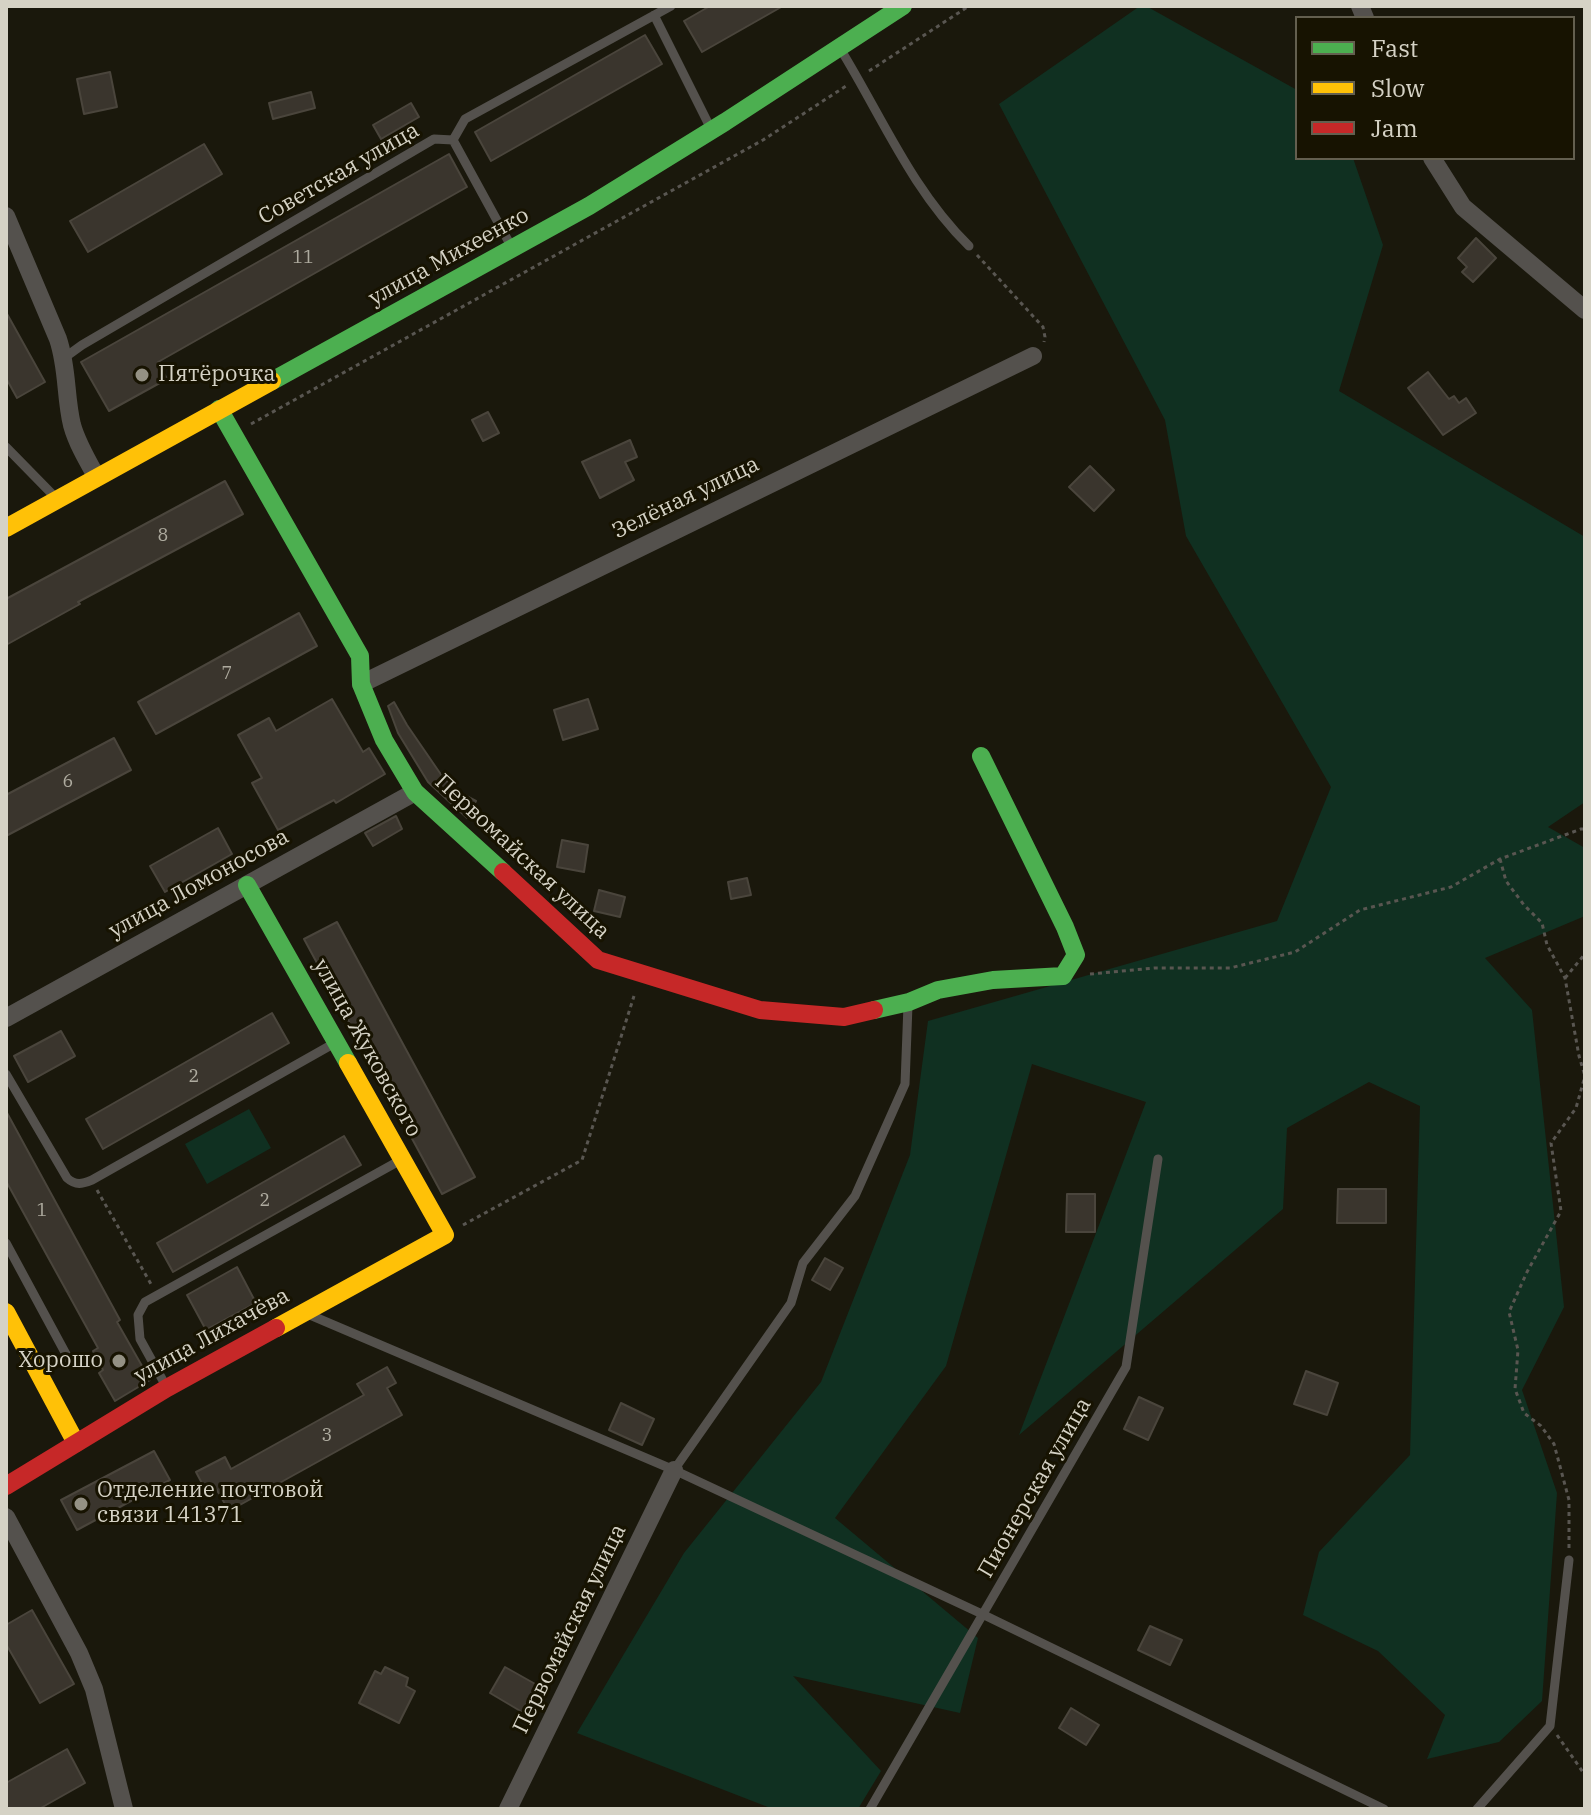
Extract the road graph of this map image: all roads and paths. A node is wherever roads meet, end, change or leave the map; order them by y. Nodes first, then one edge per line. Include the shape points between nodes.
1 (671, 6) edge
2 (903, 6) edge
3 (654, 15) junction
4 (839, 47) junction
5 (712, 130) junction
6 (453, 140) junction
7 (1433, 160) edge
8 (6, 216) edge
9 (969, 246) joint
10 (513, 249) junction
11 (1585, 310) edge
12 (1033, 356) joint
13 (64, 358) junction
14 (219, 409) junction
15 (6, 447) edge
16 (96, 476) junction
17 (57, 499) junction
18 (6, 528) edge
19 (361, 684) junction
20 (981, 756) dead end
21 (415, 792) junction
22 (1585, 829) edge
23 (1500, 859) junction
24 (247, 885) junction
25 (1585, 954) edge
26 (641, 973) junction
27 (1063, 976) junction
28 (1565, 978) junction
29 (909, 1002) junction
30 (6, 1018) edge
31 (336, 1042) junction
32 (6, 1074) edge
33 (1585, 1076) edge
34 (402, 1159) junction
35 (1158, 1159) dead end
36 (92, 1180) junction
37 (445, 1235) junction
38 (6, 1243) edge
39 (156, 1294) junction
40 (6, 1312) edge
41 (303, 1312) junction
42 (38, 1372) junction
43 (167, 1388) junction
44 (76, 1443) junction
45 (674, 1470) junction
46 (6, 1486) edge
47 (6, 1517) edge
48 (1569, 1560) joint
49 (982, 1614) junction
50 (1550, 1726) junction
51 (1585, 1775) edge
52 (124, 1809) edge
53 (508, 1809) edge
54 (870, 1809) edge
55 (1384, 1809) edge
56 (1477, 1809) edge

1 - 3 lane, Советская улица
2 - 4 street, улица Михеенко
3 - 5 lane
3 - 6 lane, Советская улица via 465,119
4 - 5 street, улица Михеенко
4 - 9 lane via 907,168
5 - 10 street, улица Михеенко
6 - 10 lane
6 - 13 lane, Советская улица via 434,139
7 - 11 street via 1463,207
8 - 13 street
9 - 12 path via 1043,327 1043,348
10 - 14 street, улица Михеенко
12 - 19 street, Зелёная улица
13 - 16 street via 72,426
14 - 16 street, улица Михеенко
14 - 19 street, Первомайская улица via 360,656
15 - 17 lane
16 - 17 street, улица Михеенко
17 - 18 street, улица Михеенко
19 - 21 street, Первомайская улица via 384,740
20 - 27 street via 1076,955
21 - 24 street, улица Ломоносова
21 - 26 street, Первомайская улица via 598,960
22 - 23 path
23 - 27 path via 1451,887 1360,910 1295,952 1230,968
23 - 28 path via 1506,881 1542,923
24 - 30 street, улица Ломоносова
24 - 31 street, улица Жуковского
25 - 28 path
26 - 29 street, Первомайская улица via 760,1010 844,1017
26 - 37 path via 582,1160
27 - 29 street, Первомайская улица via 993,980 938,990
28 - 33 path
29 - 45 lane via 905,1084 855,1196 803,1263 791,1303
31 - 34 street, улица Жуковского
31 - 36 lane
32 - 36 lane via 67,1178 73,1184
33 - 48 path via 1576,1108 1551,1143 1561,1211 1509,1312 1518,1350 1515,1389 1524,1413 1554,1444 1569,1500
34 - 37 street, улица Жуковского
34 - 39 lane
35 - 49 lane, Пионерская улица via 1126,1367
36 - 39 path
37 - 41 street, улица Лихачёва
38 - 42 lane via 67,1356
39 - 43 lane via 138,1315 138,1328
40 - 42 street
41 - 43 street, улица Лихачёва
41 - 45 lane
42 - 44 street
43 - 44 street, улица Лихачёва
44 - 46 street, улица Лихачёва
45 - 49 lane
45 - 53 street, Первомайская улица
47 - 52 street via 94,1689
48 - 50 lane
49 - 54 lane, Пионерская улица
49 - 55 lane
50 - 51 path
50 - 56 lane

